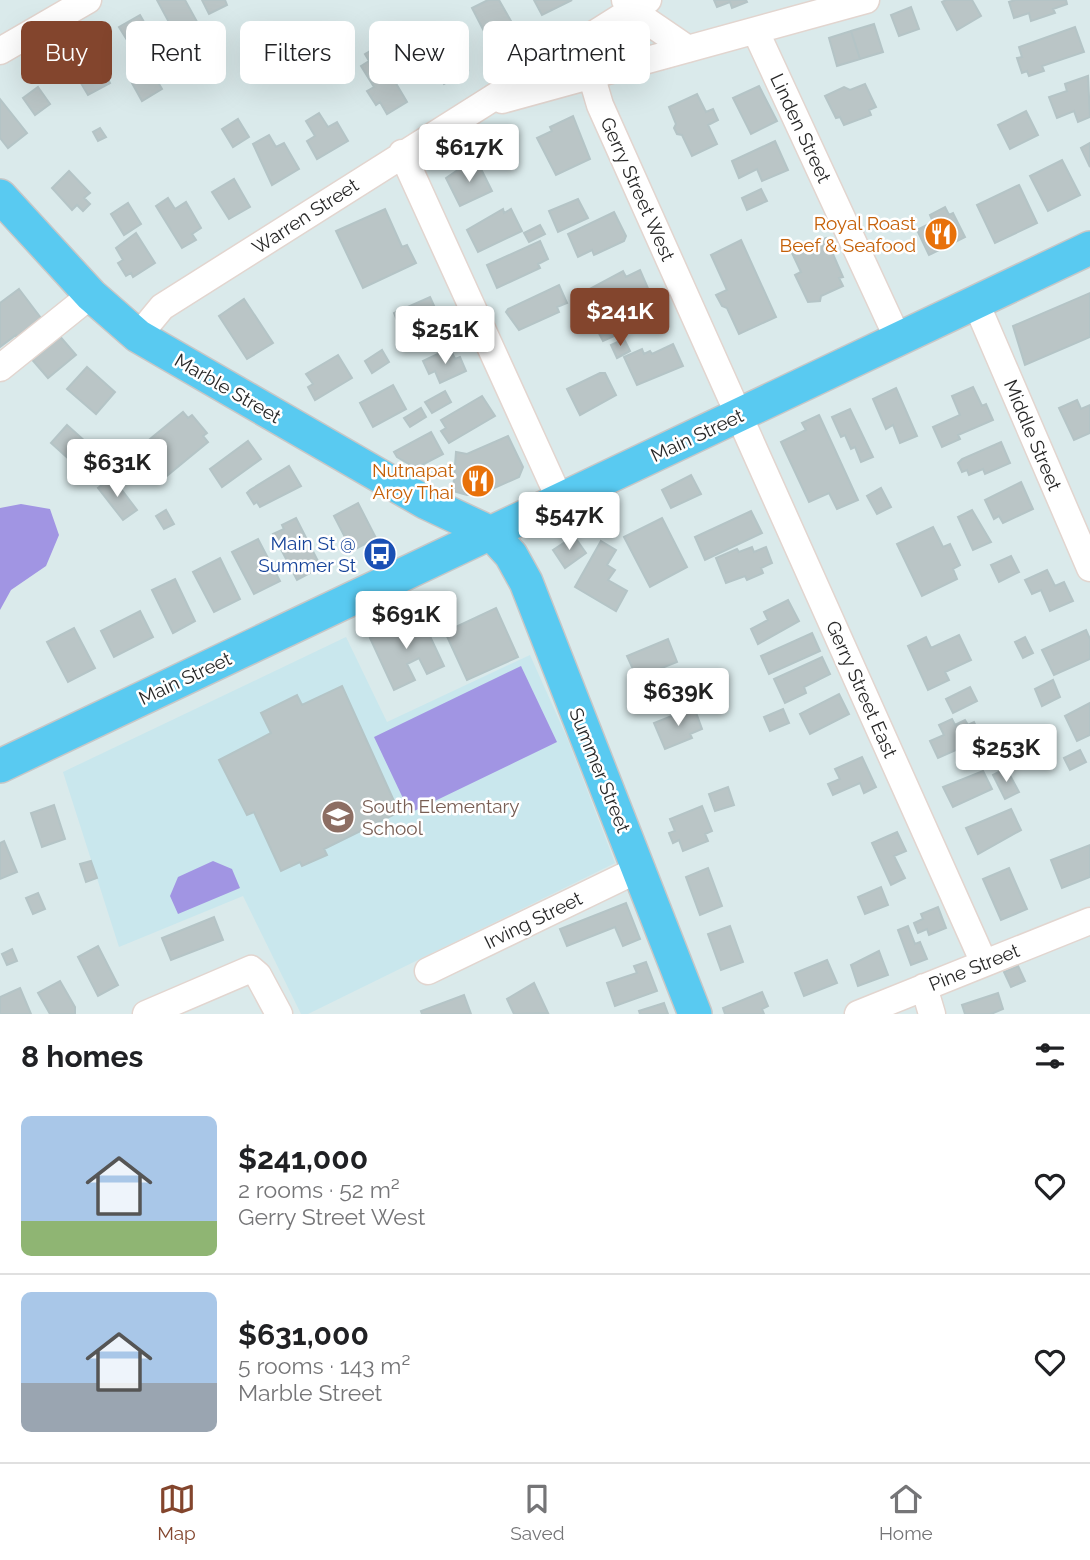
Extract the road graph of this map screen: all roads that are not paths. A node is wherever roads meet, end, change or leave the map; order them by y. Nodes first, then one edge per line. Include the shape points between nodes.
1 (88, 0) edge
2 (866, 0) edge
3 (635, 3) edge
4 (625, 21) edge
5 (756, 32) junction
6 (688, 49) junction
7 (0, 51) edge
8 (650, 60) edge
9 (567, 84) edge
10 (594, 84) edge
11 (480, 105) junction
12 (402, 153) junction
13 (0, 196) edge
14 (1090, 248) edge
15 (91, 295) junction
16 (976, 303) junction
17 (138, 335) junction
18 (898, 339) junction
19 (0, 368) edge
20 (740, 415) junction
21 (560, 500) junction
22 (491, 533) junction
23 (1090, 568) edge
24 (0, 766) edge
25 (639, 869) junction
26 (1090, 921) edge
27 (984, 963) junction
28 (428, 971) dead end
29 (924, 987) junction
30 (146, 1014) edge
31 (279, 1014) edge
32 (695, 1014) edge
33 (858, 1014) edge
34 (932, 1014) edge

1 - 7 street
2 - 5 street, Warren Street
3 - 4 street
3 - 6 street
3 - 11 street, Warren Street
5 - 6 street, Warren Street
5 - 18 street, Linden Street
6 - 8 street, Warren Street
9 - 11 street, Warren Street
10 - 20 street, Gerry Street West
11 - 12 street, Warren Street
12 - 17 street, Warren Street via 162,307
12 - 21 street
13 - 15 main road, Marble Street
14 - 16 main road, Main Street
15 - 17 main road, Marble Street
15 - 19 street
16 - 18 main road, Main Street
16 - 23 street, Middle Street
17 - 22 main road, Marble Street via 425,502
18 - 20 main road, Main Street
20 - 21 main road, Main Street
20 - 27 street, Gerry Street East
21 - 22 main road, Main Street
22 - 24 main road, Main Street
22 - 25 main road, Summer Street via 526,582
25 - 28 street, Irving Street
25 - 32 main road, Summer Street
26 - 27 street, Pine Street
27 - 29 street, Pine Street
29 - 33 street, Pine Street
29 - 34 street
30 - 31 street via 253,970

